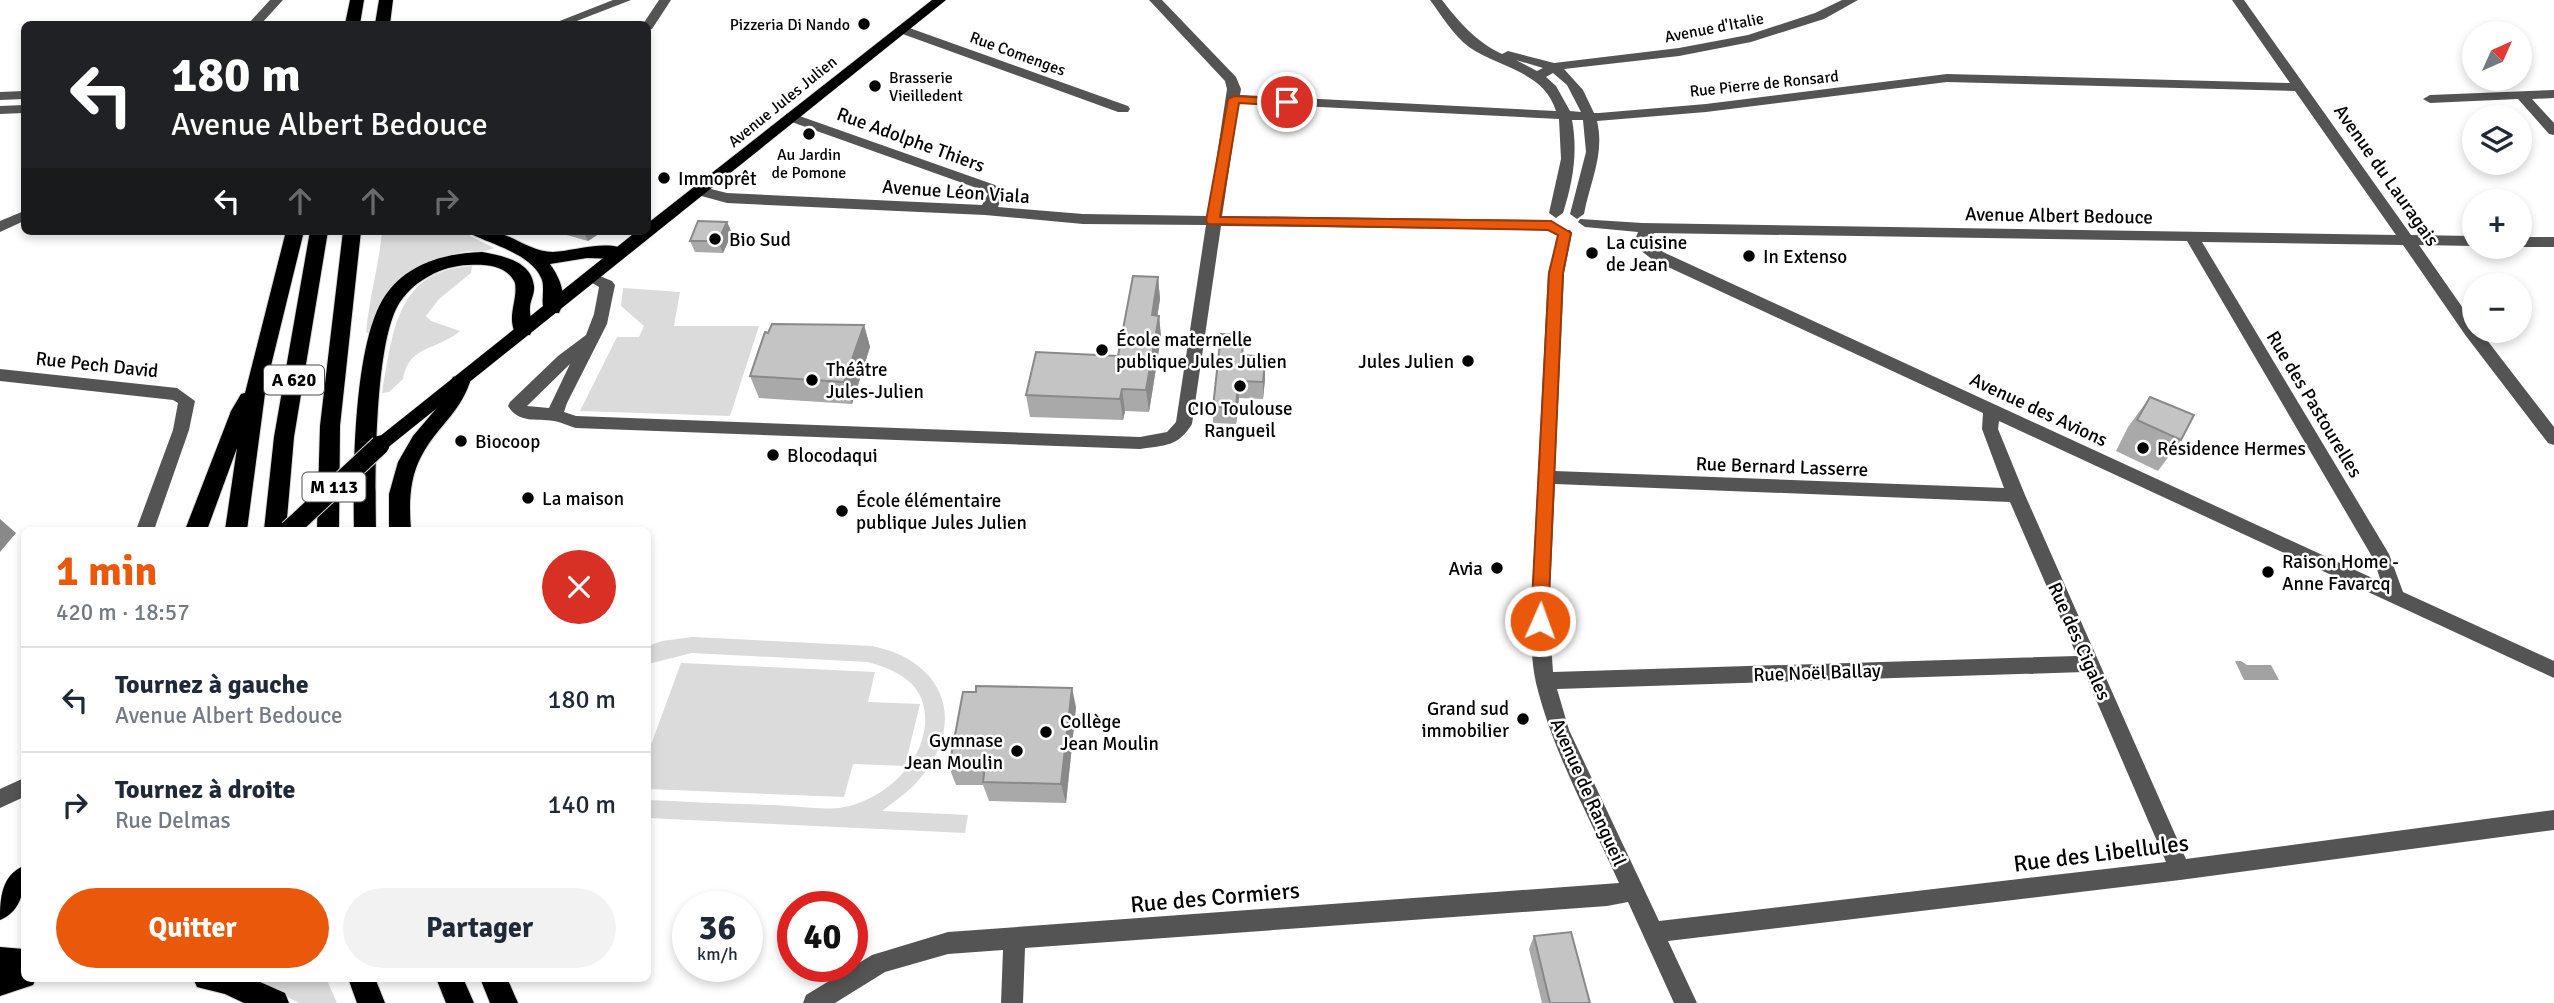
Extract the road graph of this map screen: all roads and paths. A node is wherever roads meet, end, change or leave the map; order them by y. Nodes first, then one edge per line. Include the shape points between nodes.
1 (277, 0) edge
2 (357, 0) edge
3 (386, 0) edge
4 (573, 0) edge
5 (625, 0) edge
6 (940, 0) edge
7 (1155, 0) edge
8 (1436, 0) edge
9 (1852, 0) edge
10 (2238, 0) edge
11 (663, 1) edge
12 (577, 18) junction
13 (257, 21) edge
14 (354, 21) edge
15 (383, 21) edge
16 (568, 21) edge
17 (651, 21) edge
18 (901, 29) junction
19 (1482, 49) junction
20 (1553, 66) junction
21 (1537, 77) junction
22 (2299, 88) junction
23 (2554, 94) edge
24 (21, 95) edge
25 (2521, 95) junction
26 (0, 96) edge
27 (1234, 99) junction
28 (2430, 99) dead end
29 (21, 109) edge
30 (1122, 109) dead end
31 (0, 110) edge
32 (791, 117) junction
33 (1566, 117) junction
34 (1589, 117) junction
35 (2554, 131) edge
36 (699, 191) junction
37 (985, 210) junction
38 (0, 212) edge
39 (21, 217) edge
40 (21, 217) edge
41 (1213, 221) junction
42 (1569, 223) junction
43 (0, 227) edge
44 (651, 228) edge
45 (1648, 228) junction
46 (294, 235) edge
47 (318, 235) edge
48 (352, 235) edge
49 (487, 235) edge
50 (642, 235) edge
51 (2191, 236) junction
52 (2408, 239) junction
53 (2462, 241) edge
54 (2532, 242) edge
55 (2554, 242) edge
56 (521, 251) junction
57 (618, 253) junction
58 (590, 278) junction
59 (552, 308) junction
60 (523, 330) junction
61 (593, 338) junction
62 (0, 375) edge
63 (460, 382) junction
64 (256, 386) junction
65 (1992, 410) junction
66 (555, 415) junction
67 (2554, 439) edge
68 (1546, 477) junction
69 (2016, 495) junction
70 (146, 527) edge
71 (198, 527) edge
72 (236, 527) edge
73 (275, 527) edge
74 (292, 527) edge
75 (328, 527) edge
76 (365, 527) edge
77 (400, 527) edge
78 (2395, 596) junction
79 (2089, 664) junction
80 (2554, 670) edge
81 (1545, 681) junction
82 (21, 788) edge
83 (0, 799) edge
84 (2554, 820) edge
85 (2180, 870) junction
86 (21, 880) edge
87 (1634, 891) junction
88 (0, 910) edge
89 (1654, 933) junction
90 (1014, 938) junction
91 (0, 960) edge
92 (21, 962) edge
93 (21, 977) edge
94 (228, 982) edge
95 (363, 982) edge
96 (451, 982) edge
97 (495, 982) edge
98 (0, 983) edge
99 (275, 1003) edge
100 (371, 1003) edge
101 (460, 1003) edge
102 (504, 1003) edge
103 (814, 1003) edge
104 (1012, 1003) edge
105 (1686, 1003) edge

1 - 13 street
2 - 14 highway
3 - 15 highway
4 - 12 street
5 - 12 street
6 - 18 main road, Avenue Jules Julien
7 - 27 street via 1231,80
8 - 19 street, Avenue de Rangueil
9 - 20 street, Avenue d'Italie via 1781,30 1702,49
10 - 22 street, Avenue du Lauragais
11 - 17 street
12 - 16 street
18 - 30 street, Rue Comenges
18 - 32 main road, Avenue Jules Julien
19 - 20 street, Avenue de Rangueil
19 - 21 street, Avenue de Rangueil
20 - 21 street, Avenue d'Italie
20 - 34 street, Avenue de Rangueil via 1569,79
21 - 33 street, Avenue de Rangueil via 1556,95
22 - 34 street, Rue Pierre de Ronsard via 1947,78 1706,108
22 - 52 street, Avenue du Lauragais
23 - 25 street
24 - 26 street
25 - 28 street
25 - 35 street
27 - 33 street, Rue Pierre de Ronsard
27 - 41 street
29 - 31 street
32 - 36 main road, Avenue Jules Julien
32 - 37 street, Rue Adolphe Thiers via 990,188 996,193
33 - 34 street, Rue Pierre de Ronsard
33 - 42 street, Avenue de Rangueil via 1562,198
34 - 42 street, Avenue de Rangueil via 1593,153
36 - 37 street, Avenue Léon Viala via 727,198
36 - 44 main road, Avenue Jules Julien
37 - 41 street, Avenue Léon Viala via 1072,219
38 - 39 street
40 - 43 street
41 - 42 street, Avenue Albert Bedouce
41 - 66 street via 1184,424 1172,438 1161,442 731,429 576,422
42 - 45 street, Avenue Albert Bedouce
42 - 68 street, Avenue de Rangueil via 1556,273
45 - 51 street, Avenue Albert Bedouce
45 - 65 street, Avenue des Avions via 1642,240 1658,256
46 - 64 highway
47 - 73 highway, A 620 via 284,437
48 - 75 highway, A 620 via 330,426
49 - 56 highway
50 - 57 main road, Avenue Jules Julien
51 - 52 street, Avenue Albert Bedouce
51 - 78 street, Rue des Pastourelles via 2382,559
52 - 53 street, Avenue Albert Bedouce
52 - 67 street, Avenue du Lauragais
54 - 55 street
56 - 57 highway via 553,258
56 - 59 highway via 551,275
57 - 58 main road, Avenue Jules Julien
58 - 59 main road, Avenue Jules Julien
58 - 61 street via 607,285
59 - 60 main road, Avenue Jules Julien / M 113
60 - 63 main road, Avenue Jules Julien / M 113
60 - 76 highway via 523,278 506,264 491,260 435,265 392,298 376,346 367,423
61 - 66 street
61 - 66 street via 516,406 524,413
62 - 70 street, Rue Pech David via 177,394 187,401
63 - 74 main road, Avenue Jules Julien / M 113, bridge via 380,445
63 - 77 highway via 453,405 409,459 399,492
64 - 71 highway via 241,411
64 - 72 highway
65 - 69 street, Rue des Cigales via 1990,429
65 - 78 street, Avenue des Avions
68 - 69 street, Rue Bernard Lasserre
68 - 81 street, Avenue de Rangueil via 1540,613
69 - 79 street, Rue des Cigales
78 - 80 street, Avenue des Avions
79 - 81 street, Rue Noël Ballay
79 - 85 street, Rue des Cigales
81 - 87 street, Avenue de Rangueil via 1559,730
82 - 83 street
84 - 85 street, Rue des Libellules
85 - 89 street, Rue des Libellules
86 - 88 main road
87 - 89 street, Avenue de Rangueil
87 - 90 street, Rue des Cormiers
89 - 105 street, Avenue de Rangueil
90 - 103 street, Rue des Cormiers via 948,943 908,953 880,963
90 - 104 street
91 - 92 highway
93 - 98 highway
94 - 99 highway
95 - 100 highway
96 - 101 highway
97 - 102 highway

